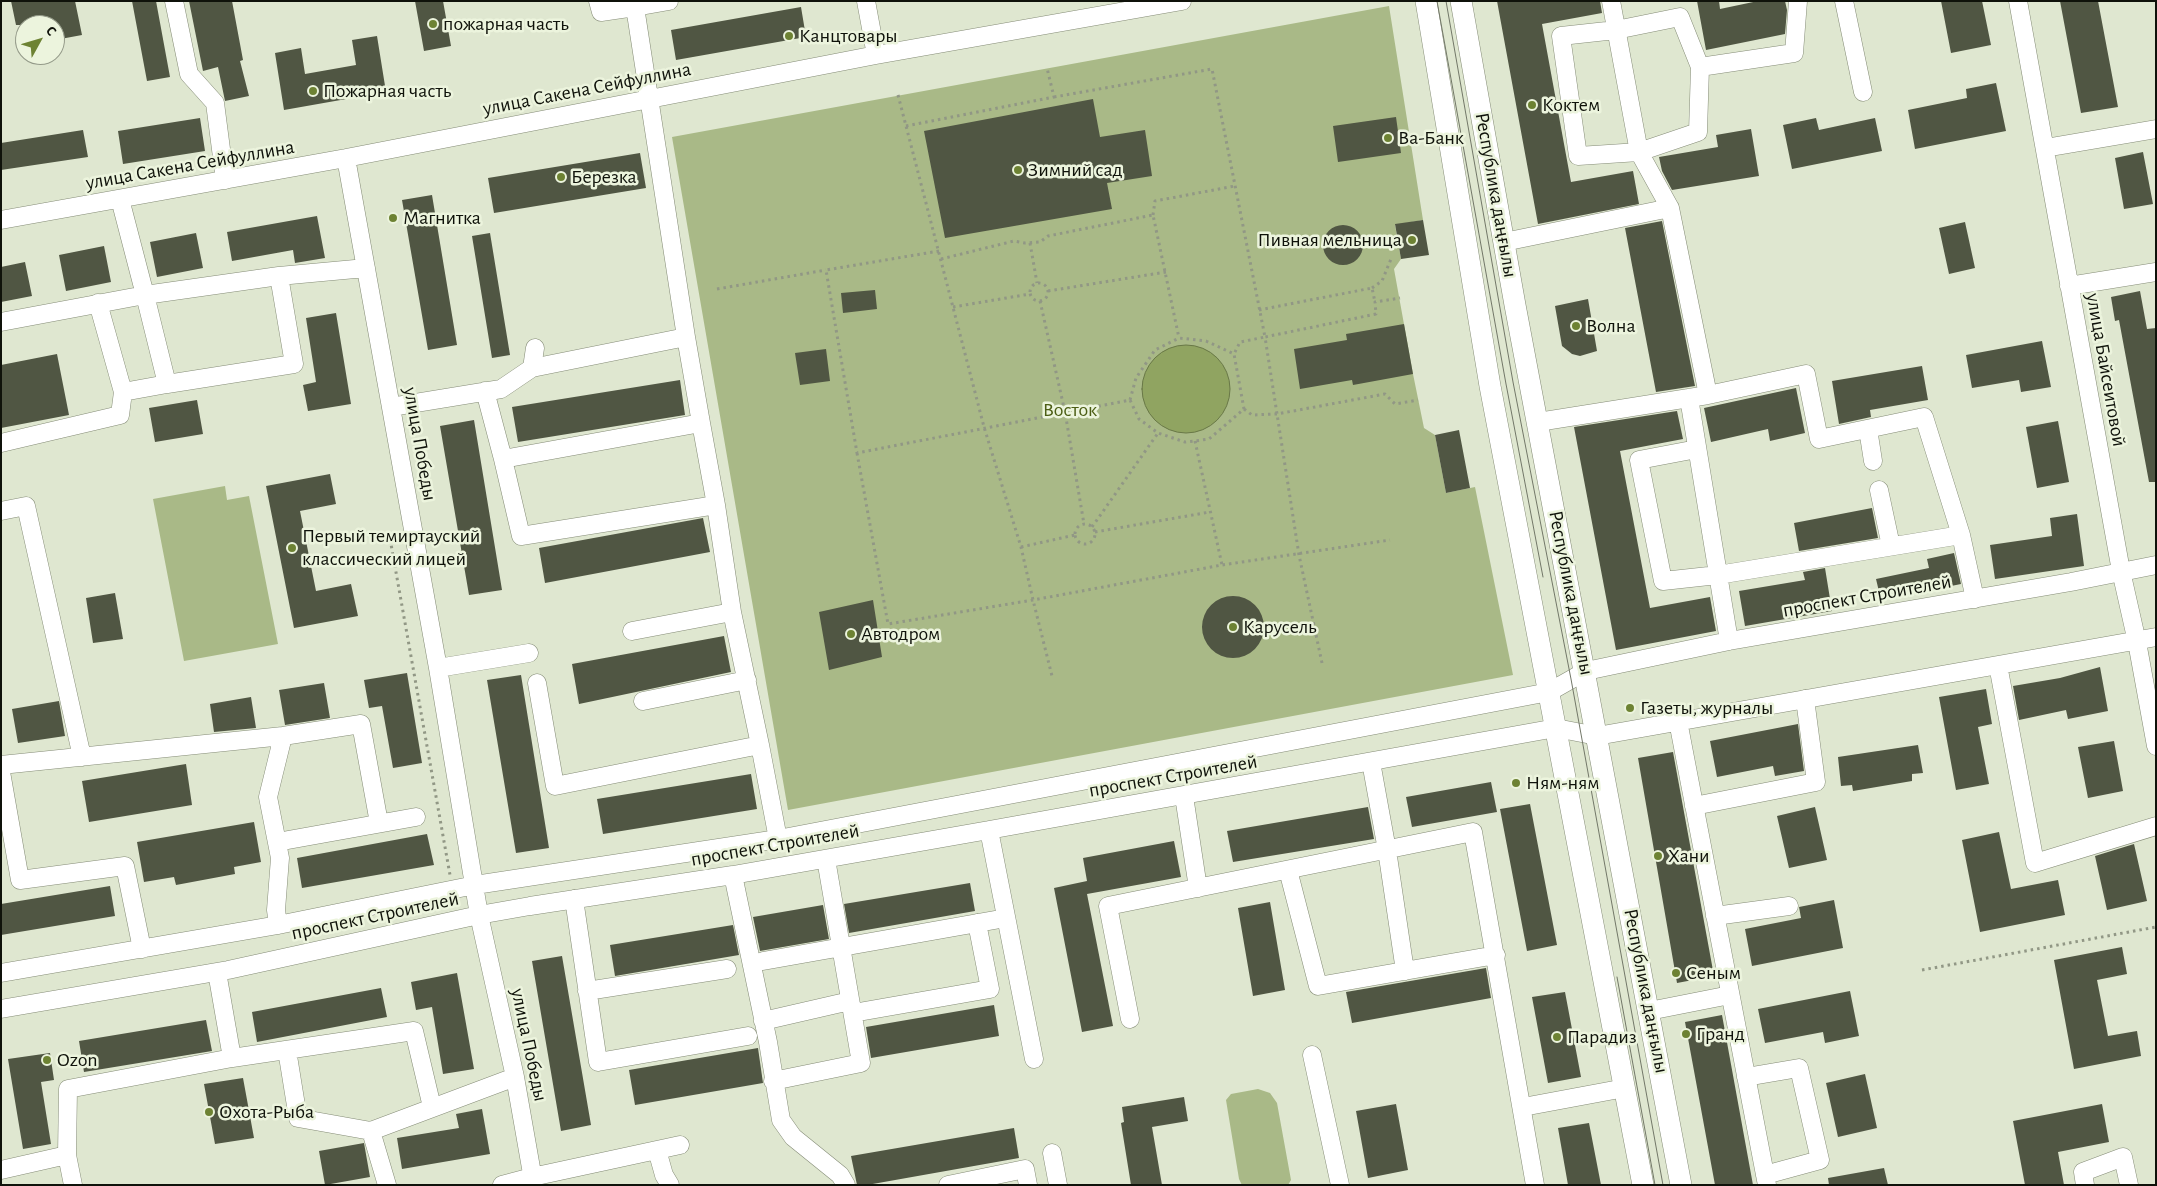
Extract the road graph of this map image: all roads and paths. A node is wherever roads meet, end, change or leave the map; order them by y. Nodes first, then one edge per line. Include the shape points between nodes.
1 (174, 1) edge
2 (598, 1) edge
3 (669, 1) edge
4 (866, 1) edge
5 (1182, 1) edge
6 (1426, 1) edge
7 (1462, 1) edge
8 (1611, 1) edge
9 (1798, 1) edge
10 (1844, 1) edge
11 (2018, 1) edge
12 (635, 7) junction
13 (1616, 30) junction
14 (876, 55) junction
15 (1700, 67) junction
16 (1047, 68) dead end
17 (1863, 92) dead end
18 (898, 95) dead end
19 (1054, 97) junction
20 (651, 98) junction
21 (906, 126) junction
22 (2156, 129) edge
23 (2044, 148) junction
24 (1639, 152) junction
25 (346, 158) junction
26 (225, 180) junction
27 (1235, 186) junction
28 (120, 199) junction
29 (1670, 208) junction
30 (1154, 215) junction
31 (1, 220) edge
32 (1504, 242) junction
33 (1030, 243) junction
34 (939, 251) junction
35 (941, 259) junction
36 (1391, 259) dead end
37 (366, 268) junction
38 (826, 270) junction
39 (1166, 272) junction
40 (2156, 272) edge
41 (279, 276) junction
42 (1037, 284) junction
43 (2069, 286) junction
44 (1372, 288) junction
45 (717, 289) dead end
46 (1048, 291) junction
47 (1030, 294) junction
48 (144, 295) junction
49 (1400, 298) dead end
50 (1040, 301) junction
51 (1375, 302) junction
52 (98, 304) junction
53 (953, 307) junction
54 (1259, 310) junction
55 (1, 322) edge
56 (686, 337) junction
57 (1265, 337) junction
58 (1179, 338) junction
59 (535, 348) dead end
60 (1234, 354) junction
61 (532, 368) junction
62 (167, 384) junction
63 (485, 391) junction
64 (123, 392) junction
65 (1708, 396) junction
66 (1689, 398) junction
67 (1130, 400) junction
68 (1418, 400) dead end
69 (391, 407) junction
70 (1244, 409) junction
71 (1065, 412) junction
72 (1277, 414) junction
73 (1538, 422) junction
74 (701, 423) junction
75 (984, 427) junction
76 (1868, 429) junction
77 (1158, 433) junction
78 (1195, 441) junction
79 (1, 443) edge
80 (1697, 449) junction
81 (857, 453) junction
82 (503, 459) junction
83 (1873, 461) dead end
84 (1879, 490) dead end
85 (716, 505) junction
86 (1, 511) edge
87 (1211, 512) junction
88 (1084, 524) junction
89 (1092, 526) junction
90 (1095, 532) junction
91 (389, 533) dead end
92 (1075, 535) junction
93 (1961, 535) junction
94 (1390, 540) dead end
95 (1891, 546) junction
96 (1021, 547) junction
97 (1299, 555) junction
98 (1222, 565) junction
99 (2156, 565) edge
100 (2121, 571) junction
101 (1718, 575) junction
102 (1975, 599) junction
103 (1033, 600) junction
104 (732, 612) junction
105 (632, 631) dead end
106 (2156, 637) edge
107 (1729, 641) junction
108 (2136, 642) junction
109 (529, 653) dead end
110 (1322, 663) dead end
111 (1998, 665) junction
112 (438, 668) junction
113 (1586, 671) junction
114 (1052, 676) dead end
115 (747, 680) junction
116 (537, 683) dead end
117 (1549, 692) junction
118 (1805, 699) junction
119 (643, 701) dead end
120 (1678, 721) junction
121 (1556, 728) junction
122 (283, 736) junction
123 (1596, 736) junction
124 (760, 745) junction
125 (2156, 746) edge
126 (82, 757) junction
127 (1370, 762) junction
128 (1, 765) edge
129 (1, 772) edge
130 (1184, 796) junction
131 (1694, 806) junction
132 (416, 817) dead end
133 (379, 823) junction
134 (2156, 826) edge
135 (989, 830) junction
136 (778, 839) junction
137 (277, 842) junction
138 (1387, 850) junction
139 (826, 859) junction
140 (1288, 870) junction
141 (733, 875) junction
142 (450, 876) dead end
143 (475, 885) junction
144 (1198, 888) junction
145 (574, 899) junction
146 (1789, 906) dead end
147 (479, 915) junction
148 (1715, 916) junction
149 (1006, 918) junction
150 (977, 923) junction
151 (278, 925) junction
152 (2156, 926) edge
153 (841, 947) junction
154 (142, 949) junction
155 (1496, 955) junction
156 (763, 961) dead end
157 (727, 969) dead end
158 (1922, 970) dead end
159 (1405, 971) junction
160 (217, 972) junction
161 (1, 973) edge
162 (587, 991) junction
163 (1730, 995) junction
164 (851, 1007) junction
165 (1, 1009) edge
166 (1650, 1011) junction
167 (1130, 1020) dead end
168 (763, 1021) junction
169 (748, 1036) dead end
170 (287, 1050) junction
171 (1312, 1055) dead end
172 (232, 1058) junction
173 (1034, 1059) dead end
174 (515, 1077) junction
175 (1746, 1077) junction
176 (773, 1081) junction
177 (1625, 1088) junction
178 (432, 1107) junction
179 (1522, 1107) junction
180 (371, 1131) junction
181 (680, 1145) dead end
182 (657, 1150) junction
183 (1052, 1153) dead end
184 (67, 1155) junction
185 (1, 1170) edge
186 (1766, 1180) edge
187 (533, 1181) edge
188 (73, 1185) edge
189 (387, 1185) edge
190 (502, 1185) edge
191 (670, 1185) edge
192 (846, 1185) edge
193 (948, 1185) edge
194 (1028, 1185) edge
195 (1058, 1185) edge
196 (1340, 1185) edge
197 (1535, 1185) edge
198 (1643, 1185) edge
199 (1681, 1185) edge
200 (2085, 1185) edge
201 (2130, 1185) edge

1 - 26 street via 189,74 215,104
2 - 12 street via 601,12
3 - 12 street
4 - 14 street
5 - 14 street, улица Сакена Сейфуллина
6 - 117 main road, Республика даңғылы via 1490,386
7 - 32 main road, Республика даңғылы
8 - 13 street
9 - 15 street via 1794,53
10 - 17 street
11 - 23 street, улица Байсеитовой
12 - 20 street
13 - 15 street via 1680,17
13 - 24 street
13 - 24 street via 1561,36 1578,156
14 - 20 street, улица Сакена Сейфуллина
15 - 24 street via 1698,132
16 - 19 path
18 - 21 path
19 - 21 path
19 - 27 path via 1212,69
20 - 25 street, улица Сакена Сейфуллина
20 - 56 street
21 - 34 path
22 - 23 street
23 - 43 street, улица Байсеитовой
24 - 29 street
25 - 26 street, улица Сакена Сейфуллина
25 - 37 street, улица Победы
26 - 28 street, улица Сакена Сейфуллина
27 - 30 path via 1155,200
27 - 54 path
28 - 31 street, улица Сакена Сейфуллина
28 - 48 street
29 - 32 street
29 - 65 street
30 - 33 path via 1048,236 1040,242
30 - 39 path
32 - 73 main road, Республика даңғылы
33 - 35 path via 1014,241
33 - 42 path
34 - 35 path
34 - 38 path
35 - 53 path
36 - 44 path via 1382,281
37 - 41 street
37 - 69 street, улица Победы
38 - 45 path
38 - 81 path
39 - 46 path
39 - 58 path
40 - 43 street
41 - 48 street
41 - 62 street via 294,364
42 - 46 path via 1042,284
42 - 47 path via 1031,287
43 - 100 street, улица Байсеитовой
44 - 51 path
44 - 54 path
46 - 50 path
47 - 50 path via 1034,300
47 - 53 path
48 - 52 street
48 - 62 street
49 - 51 path
50 - 71 path
51 - 57 path via 1376,314
52 - 55 street
52 - 64 street
53 - 75 path
54 - 57 path
56 - 61 street
56 - 74 street
57 - 60 path via 1240,342
57 - 72 path
58 - 60 path via 1206,341
58 - 67 path via 1155,350 1136,378
59 - 61 street
60 - 70 path
61 - 63 street via 501,388
62 - 64 street
63 - 69 street
63 - 82 street
64 - 79 street via 120,415
65 - 66 street
65 - 76 street via 1806,374 1819,439
66 - 73 street
66 - 80 street
67 - 71 path
67 - 77 path via 1139,418
68 - 72 path via 1395,404 1386,394
69 - 112 street, улица Победы
70 - 72 path via 1252,415
70 - 78 path via 1209,439
71 - 75 path
71 - 88 path
72 - 97 path
73 - 113 main road, Республика даңғылы
74 - 82 street
74 - 85 street
75 - 81 path
75 - 96 path
76 - 83 street
76 - 93 street via 1924,417
77 - 78 path via 1185,442
77 - 89 path
78 - 87 path
80 - 101 street
80 - 101 street via 1639,460 1663,581
81 - 103 path via 888,624
82 - 85 street via 521,536
84 - 95 street
85 - 104 street
86 - 126 street via 26,506
87 - 90 path
87 - 98 path
88 - 89 path
88 - 92 path
89 - 90 path
90 - 92 path via 1093,541 1085,544 1080,543
91 - 142 path
92 - 96 path
93 - 95 street
93 - 102 street
94 - 97 path
95 - 101 street
96 - 103 path
97 - 98 path
97 - 110 path
98 - 103 path
99 - 100 street, проспект Строителей
100 - 102 street, проспект Строителей
100 - 108 street, улица Байсеитовой
101 - 107 street
102 - 107 street, проспект Строителей
103 - 114 path
104 - 105 street
104 - 115 street
106 - 108 street
107 - 113 street, проспект Строителей
108 - 111 street
108 - 125 street, улица Байсеитовой
109 - 112 street
111 - 118 street
111 - 134 street via 2036,863
112 - 143 street, улица Победы
113 - 117 street, проспект Строителей
113 - 123 main road, Республика даңғылы
115 - 119 street
115 - 124 street
116 - 124 street via 555,786
117 - 121 main road, Республика даңғылы
117 - 136 street, проспект Строителей
118 - 120 street
118 - 131 street via 1816,782
120 - 123 street
120 - 131 street
121 - 123 street
121 - 127 street, проспект Строителей
121 - 177 main road, Республика даңғылы
122 - 126 street
122 - 133 street via 361,724
122 - 137 street via 268,796
123 - 166 main road, Республика даңғылы
124 - 136 street
126 - 128 street
127 - 130 street, проспект Строителей
127 - 138 street
129 - 154 street via 20,880 125,866
130 - 135 street, проспект Строителей
130 - 144 street
131 - 148 street
132 - 133 street
133 - 137 street
135 - 139 street, проспект Строителей
135 - 149 street
136 - 143 street, проспект Строителей
137 - 151 street via 280,858
138 - 140 street
138 - 155 street via 1474,832
138 - 159 street
139 - 141 street, проспект Строителей
139 - 153 street
140 - 144 street
140 - 159 street via 1318,986
141 - 145 street, проспект Строителей
141 - 168 street
143 - 147 street, улица Победы
143 - 151 street, проспект Строителей
144 - 167 street via 1108,906
145 - 147 street, проспект Строителей
145 - 162 street
146 - 148 street
147 - 160 street, проспект Строителей
147 - 174 street, улица Победы
148 - 163 street
149 - 150 street
149 - 173 street
150 - 153 street
150 - 164 street via 990,989
151 - 154 street, проспект Строителей
152 - 158 path
153 - 156 street
153 - 164 street
154 - 161 street, проспект Строителей
155 - 159 street
155 - 179 street
157 - 162 street
160 - 165 street, проспект Строителей
160 - 172 street
162 - 169 street via 598,1062
163 - 166 street
163 - 175 street
164 - 168 street
164 - 176 street via 861,1063
166 - 199 main road, Республика даңғылы
168 - 176 street
170 - 172 street
170 - 178 street via 414,1031
170 - 180 street via 298,1118
171 - 196 street
172 - 184 street via 68,1089
174 - 178 street
174 - 187 street, улица Победы
175 - 186 street
175 - 186 street via 1799,1068 1820,1160
176 - 192 street via 781,1120 793,1137 840,1175
177 - 179 street
177 - 198 main road, Республика даңғылы
178 - 180 street
179 - 197 street
180 - 189 street
181 - 182 street
182 - 187 street
182 - 191 street
183 - 195 street
184 - 185 street
184 - 188 street
187 - 190 street
193 - 194 street via 1025,1169
200 - 201 street via 2083,1172 2123,1157

